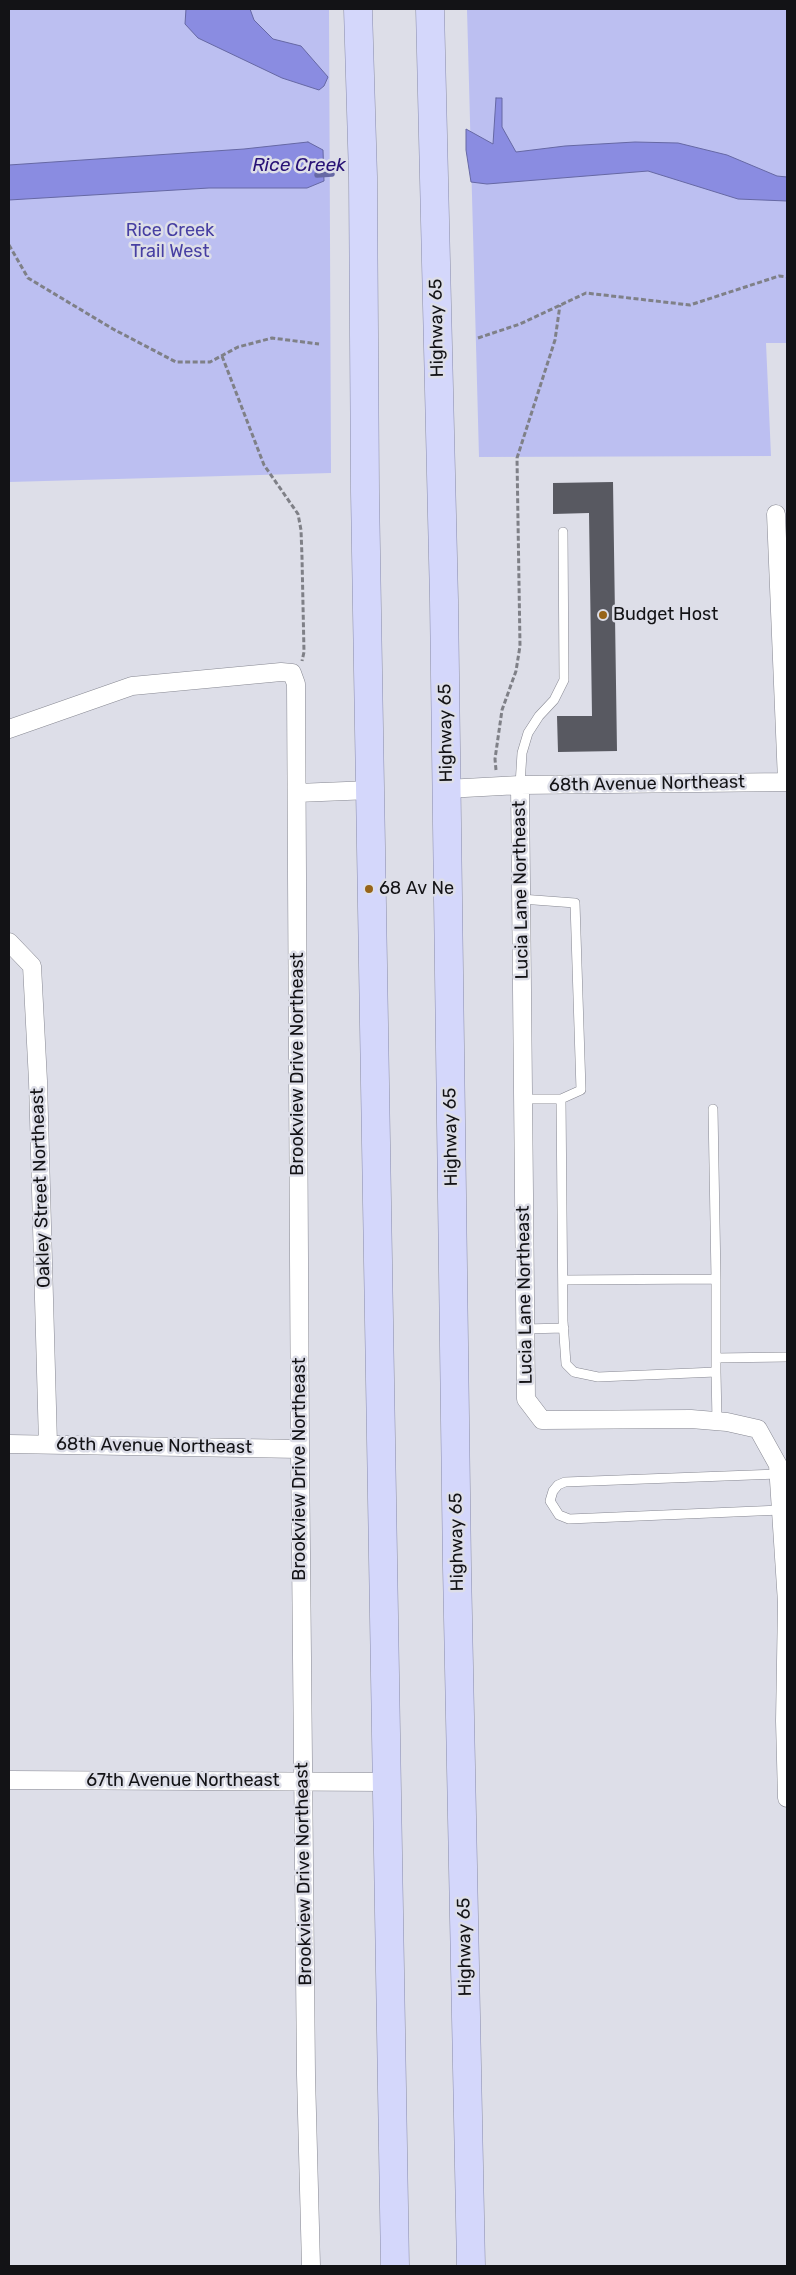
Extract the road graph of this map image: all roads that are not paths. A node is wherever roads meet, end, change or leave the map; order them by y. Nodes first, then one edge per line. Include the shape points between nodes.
1 (358, 9) edge
2 (430, 9) edge
3 (776, 514) dead end
4 (563, 532) dead end
5 (9, 729) edge
6 (787, 782) edge
7 (520, 785) junction
8 (446, 789) junction
9 (370, 790) junction
10 (297, 794) junction
11 (521, 899) junction
12 (9, 942) edge
13 (523, 1099) junction
14 (561, 1099) junction
15 (712, 1109) dead end
16 (716, 1279) junction
17 (563, 1280) junction
18 (564, 1328) junction
19 (525, 1329) junction
20 (787, 1357) edge
21 (716, 1358) junction
22 (716, 1372) junction
23 (717, 1421) junction
24 (9, 1444) edge
25 (48, 1444) junction
26 (300, 1449) junction
27 (778, 1474) junction
28 (781, 1510) junction
29 (9, 1780) edge
30 (303, 1781) junction
31 (387, 1782) junction
32 (787, 1798) edge
33 (311, 2266) edge
34 (395, 2266) edge
35 (471, 2266) edge

1 - 9 highway
2 - 8 highway, Highway 65
3 - 6 street
4 - 7 lane via 564,680 554,700 528,734 522,753
5 - 10 street, Brookview Drive Northeast via 132,686 292,673 296,684
6 - 7 street, 68th Avenue Northeast
7 - 8 street, 68th Avenue Northeast
7 - 11 street, Lucia Lane Northeast
8 - 35 highway, Highway 65
9 - 10 street
9 - 31 highway
10 - 26 street, Brookview Drive Northeast
11 - 13 street, Lucia Lane Northeast
11 - 14 lane via 575,903 581,1090
12 - 25 street, Oakley Street Northeast via 32,966
13 - 14 lane
13 - 19 street, Lucia Lane Northeast
14 - 17 lane
15 - 16 lane
16 - 17 lane
16 - 21 lane
17 - 18 lane
18 - 19 lane
18 - 22 lane via 566,1364 574,1372 598,1377
19 - 23 street, Lucia Lane Northeast via 526,1399 542,1420
20 - 21 lane
21 - 22 lane
22 - 23 lane
23 - 27 street, Lucia Lane Northeast via 758,1429 778,1465
24 - 25 street, 68th Avenue Northeast
25 - 26 street, 68th Avenue Northeast
26 - 30 street, Brookview Drive Northeast
27 - 28 street, Lucia Lane Northeast
27 - 28 lane via 565,1482 553,1491 550,1501 559,1515 569,1519
28 - 32 street, Lucia Lane Northeast via 787,1603
29 - 30 street, 67th Avenue Northeast
30 - 31 street, 67th Avenue Northeast
30 - 33 street, Brookview Drive Northeast
31 - 34 highway

